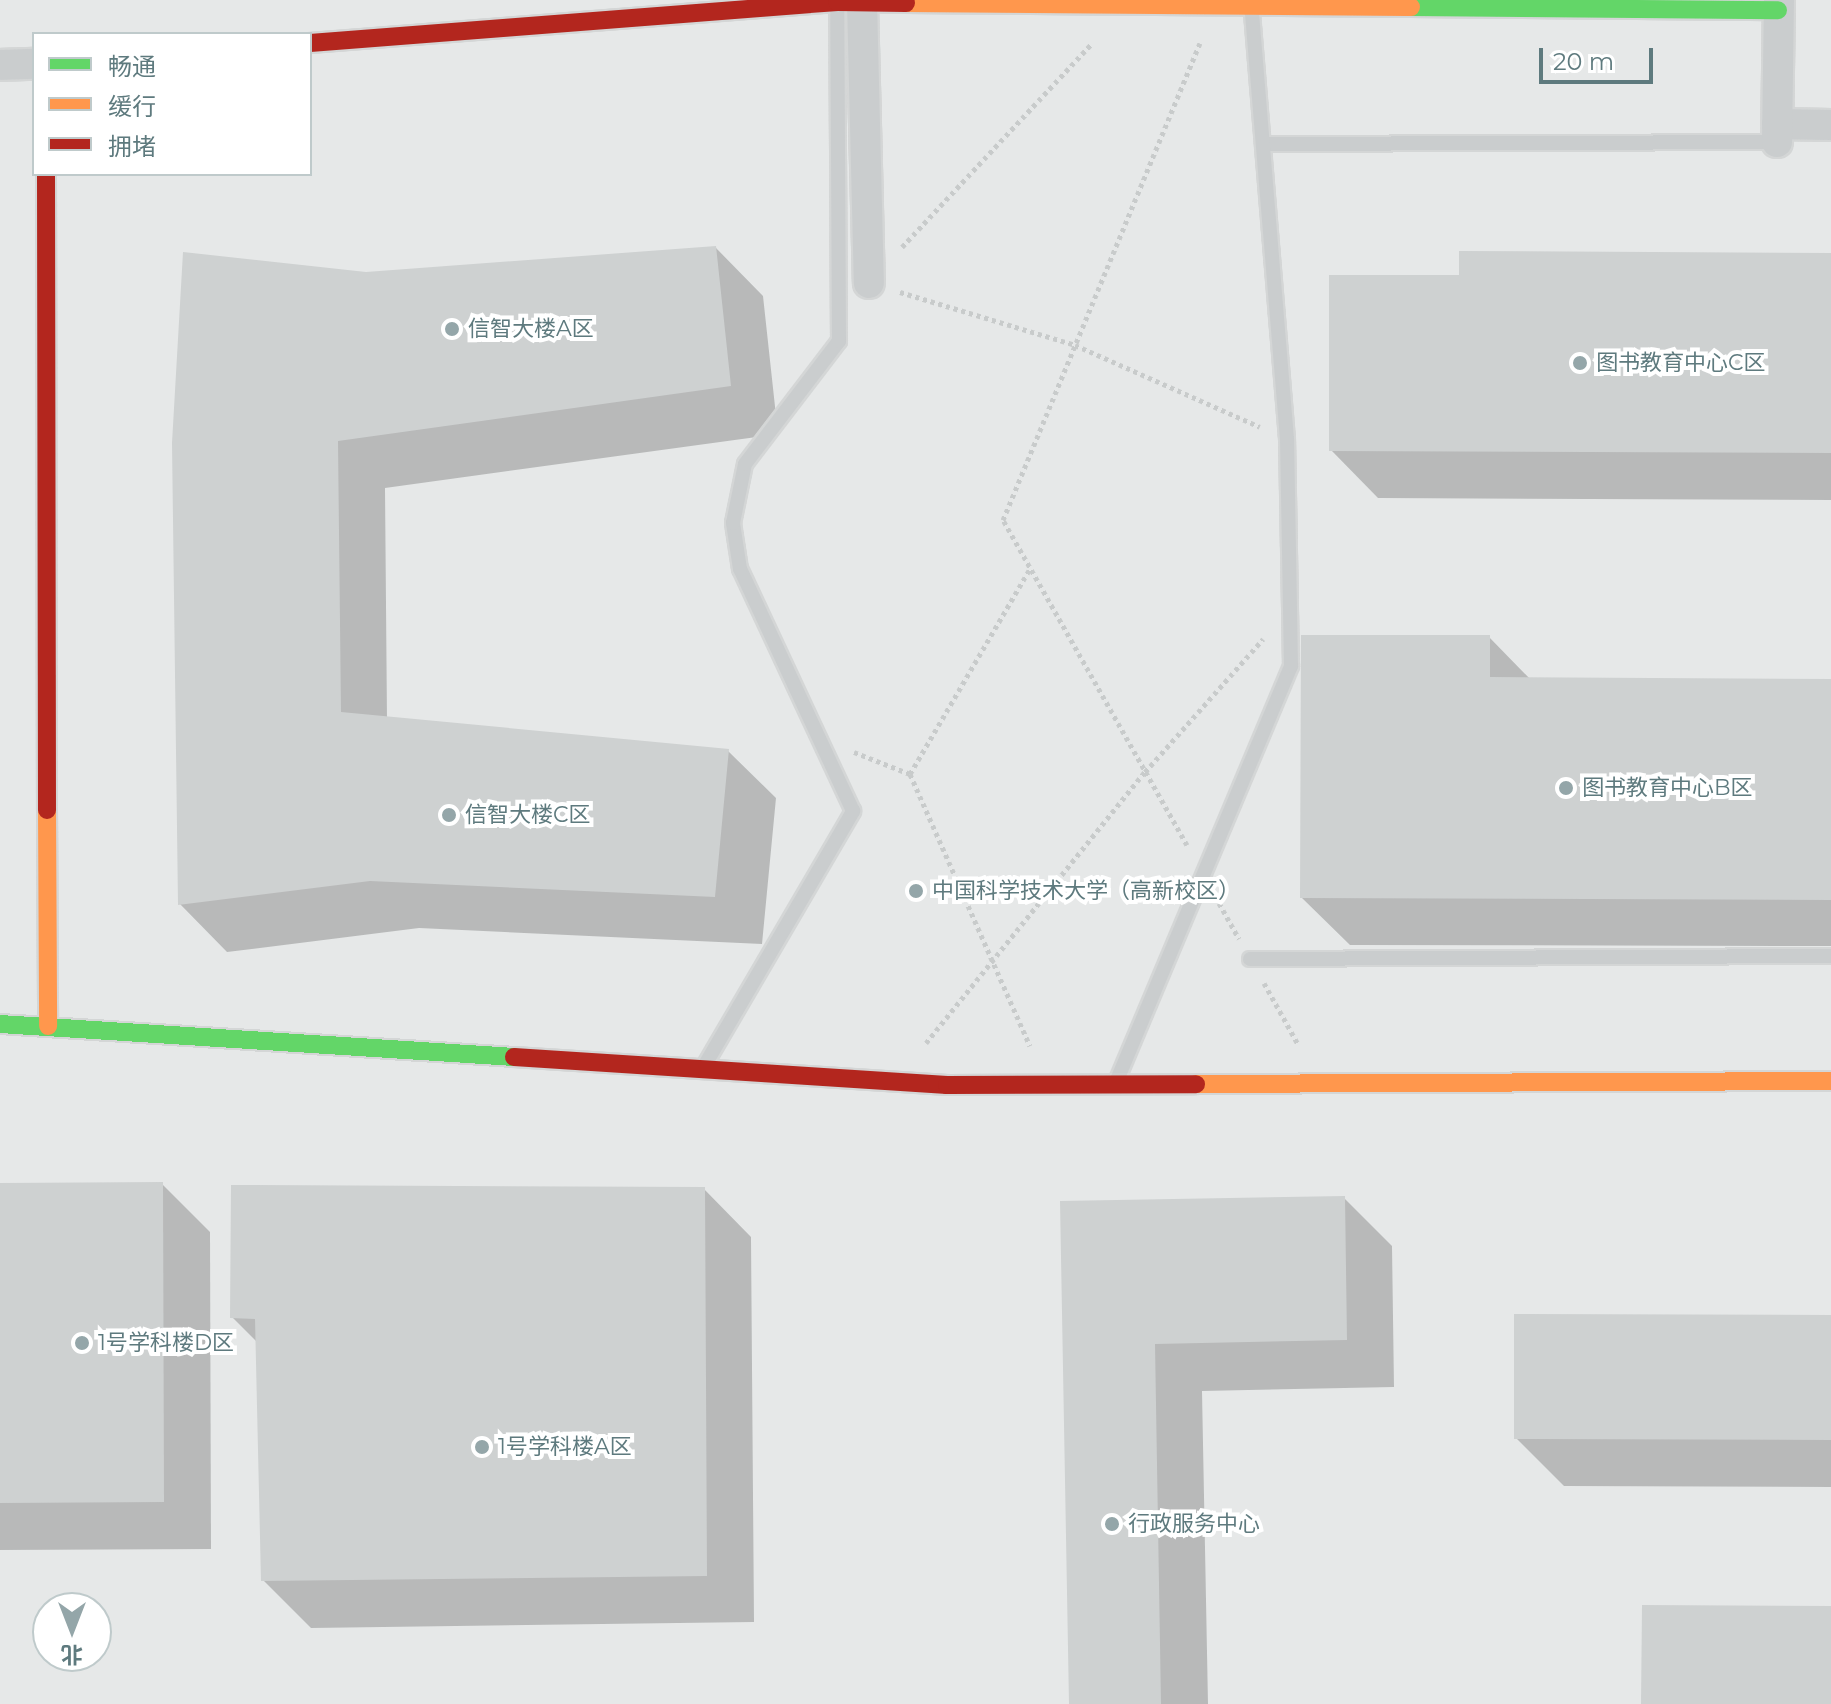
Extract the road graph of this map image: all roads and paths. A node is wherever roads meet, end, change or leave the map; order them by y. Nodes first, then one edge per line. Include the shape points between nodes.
1 (849, 2) edge
2 (1128, 4) junction
3 (1215, 5) junction
4 (1251, 5) junction
5 (1778, 5) edge
6 (312, 43) edge
7 (32, 64) edge
8 (0, 65) edge
9 (1831, 125) edge
10 (1777, 133) junction
11 (1263, 144) junction
12 (46, 176) edge
13 (869, 283) junction
14 (1075, 345) junction
15 (1287, 439) junction
16 (1030, 569) junction
17 (1290, 609) junction
18 (819, 739) junction
19 (1145, 772) junction
20 (910, 774) junction
21 (1203, 874) junction
22 (1831, 956) edge
23 (1250, 959) junction
24 (992, 961) junction
25 (0, 1024) edge
26 (48, 1026) junction
27 (702, 1069) junction
28 (895, 1081) junction
29 (1831, 1081) edge
30 (1320, 1083) junction
31 (1047, 1084) junction
32 (1115, 1084) junction

1 - 2 street
1 - 6 street
1 - 13 street
1 - 18 lane via 839,341 745,464 733,523 740,569
2 - 3 street
2 - 13 path
3 - 4 street
3 - 14 path
4 - 5 street
4 - 11 lane
5 - 10 street
7 - 8 street
9 - 10 street
10 - 11 lane
11 - 15 lane
12 - 26 street
13 - 14 path
14 - 15 path
14 - 16 path via 1003,520
15 - 17 lane
16 - 19 path
16 - 20 path
17 - 19 path
17 - 21 lane via 1291,666
18 - 20 path
18 - 27 lane via 853,811
19 - 21 path
19 - 24 path
20 - 24 path
21 - 23 path
21 - 32 lane
22 - 23 lane
23 - 30 path
24 - 28 path
24 - 31 path
25 - 26 street
26 - 27 street
27 - 28 street
28 - 31 street
29 - 30 street
30 - 32 street
31 - 32 street

